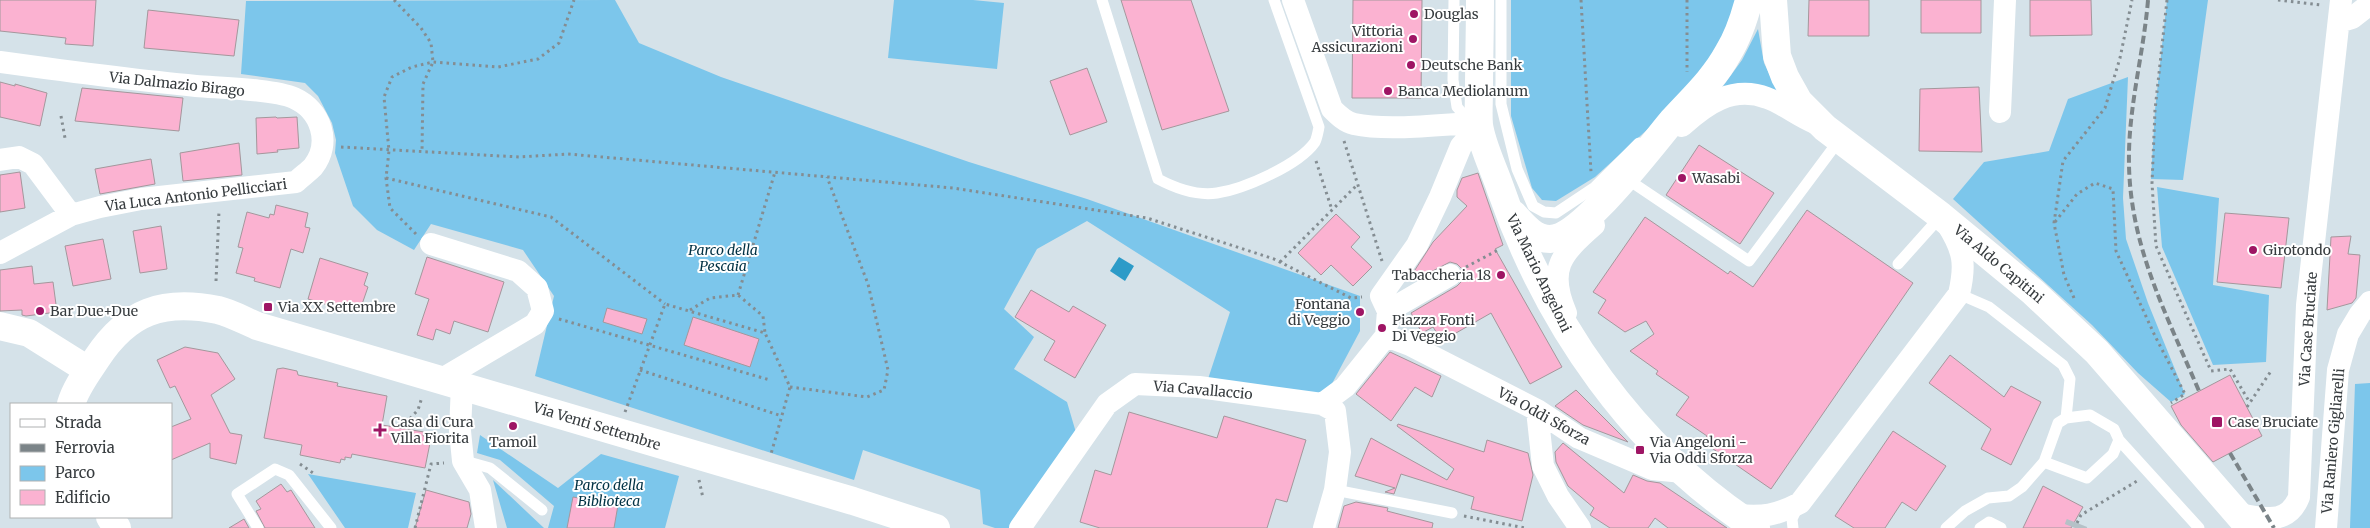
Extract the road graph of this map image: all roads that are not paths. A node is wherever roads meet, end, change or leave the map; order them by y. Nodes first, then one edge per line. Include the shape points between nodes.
1 (1102, 0) edge
2 (1274, 0) edge
3 (1293, 0) edge
4 (1454, 0) edge
5 (1480, 0) edge
6 (1501, 0) edge
7 (1749, 0) edge
8 (1773, 0) edge
9 (2005, 0) edge
10 (2370, 4) edge
11 (2342, 9) edge
12 (1490, 51) junction
13 (0, 62) edge
14 (2000, 112) dead end
15 (1673, 120) junction
16 (1475, 124) junction
17 (1832, 133) junction
18 (323, 145) joint
19 (0, 160) edge
20 (1634, 183) junction
21 (1508, 210) junction
22 (71, 215) junction
23 (1942, 216) junction
24 (431, 244) road end
25 (0, 253) edge
26 (1898, 264) dead end
27 (1450, 275) road end
28 (1960, 294) junction
29 (1386, 297) junction
30 (2370, 302) edge
31 (0, 326) edge
32 (1386, 336) junction
33 (1576, 346) junction
34 (87, 378) edge
35 (444, 380) junction
36 (71, 403) edge
37 (1329, 407) junction
38 (1537, 410) junction
39 (2066, 418) junction
40 (2119, 440) junction
41 (463, 461) junction
42 (2044, 462) junction
43 (1683, 472) junction
44 (1335, 490) junction
45 (1800, 504) junction
46 (542, 510) dead end
47 (1452, 513) road end
48 (1746, 522) edge
49 (2244, 524) edge
50 (258, 528) edge
51 (331, 528) edge
52 (486, 528) edge
53 (936, 528) edge
54 (1020, 528) edge
55 (1324, 528) edge
56 (1580, 528) edge
57 (1793, 528) edge
58 (1946, 528) edge
59 (1980, 528) edge
60 (2001, 528) edge
61 (2199, 528) edge
62 (2326, 528) edge

1 - 2 lane via 1158,179 1173,187 1216,193 1272,174 1301,156 1315,141 1320,127
3 - 16 street via 1334,112 1353,124
4 - 16 lane via 1453,80 1457,106
5 - 12 main road, Via Mario Angeloni
6 - 12 lane
7 - 15 main road via 1742,25 1728,53 1713,76
8 - 17 main road, Via Aldo Capitini via 1777,56 1784,77 1799,102
9 - 14 street
10 - 11 street
11 - 49 street, Via Case Bruciate via 2307,305 2299,497 2296,506 2282,516
12 - 15 lane via 1517,169 1533,206 1544,212 1555,214 1596,187 1651,131
12 - 16 main road, Via Mario Angeloni
13 - 18 street, Via Dalmazio Birago via 293,97 311,108 319,122
15 - 21 main road via 1609,196 1563,236 1540,237 1525,228
16 - 21 main road, Via Mario Angeloni
16 - 29 street via 1461,146 1417,245
17 - 20 street via 1768,98 1749,94 1724,96 1704,107 1682,126
17 - 20 lane via 1749,261
17 - 23 main road, Via Aldo Capitini
18 - 22 street, Via Luca Antonio Pellicciari via 312,167 296,182 141,199
19 - 22 street via 19,157 33,164
20 - 33 street via 1573,244 1556,273 1560,300
21 - 33 main road, Via Mario Angeloni
22 - 25 street, Via Luca Antonio Pellicciari
23 - 26 lane
23 - 28 street, Via Mario Angeloni via 1962,252 1964,272
23 - 49 main road, Via Aldo Capitini via 2034,292 2097,352
24 - 35 street via 518,271 537,288 542,311 535,324
27 - 29 street
28 - 39 lane via 1988,307 2063,365 2070,379
28 - 45 street, Via Mario Angeloni
29 - 32 street
30 - 62 street, Via Raniero Gigliarelli via 2348,334 2338,370
31 - 34 main road via 29,334
32 - 37 street
32 - 38 street, Via Oddi Sforza
33 - 43 main road, Via Mario Angeloni via 1631,419
34 - 35 main road, Via Venti Settembre via 136,334 156,326 198,322 257,326
34 - 36 main road, Via Venti Settembre via 75,392
35 - 41 street via 460,431
35 - 53 main road, Via Venti Settembre
37 - 44 street via 1340,452
37 - 54 street, Via Cavallaccio via 1199,387 1135,384 1107,404
38 - 43 street, Via Oddi Sforza via 1578,438 1652,469
38 - 56 street via 1543,466
39 - 40 lane via 2090,416 2114,429
39 - 42 lane via 2058,423
40 - 42 lane via 2113,454 2087,478
40 - 61 lane
41 - 46 lane via 490,468
41 - 52 street via 480,490
42 - 58 lane via 2010,496 1988,498 1965,511
43 - 48 main road, Via Mario Angeloni
44 - 47 lane
44 - 55 street
45 - 48 street, Via Mario Angeloni via 1780,514
45 - 57 lane via 1792,520
50 - 51 lane via 237,494 275,469 289,475
59 - 60 lane via 1989,522

